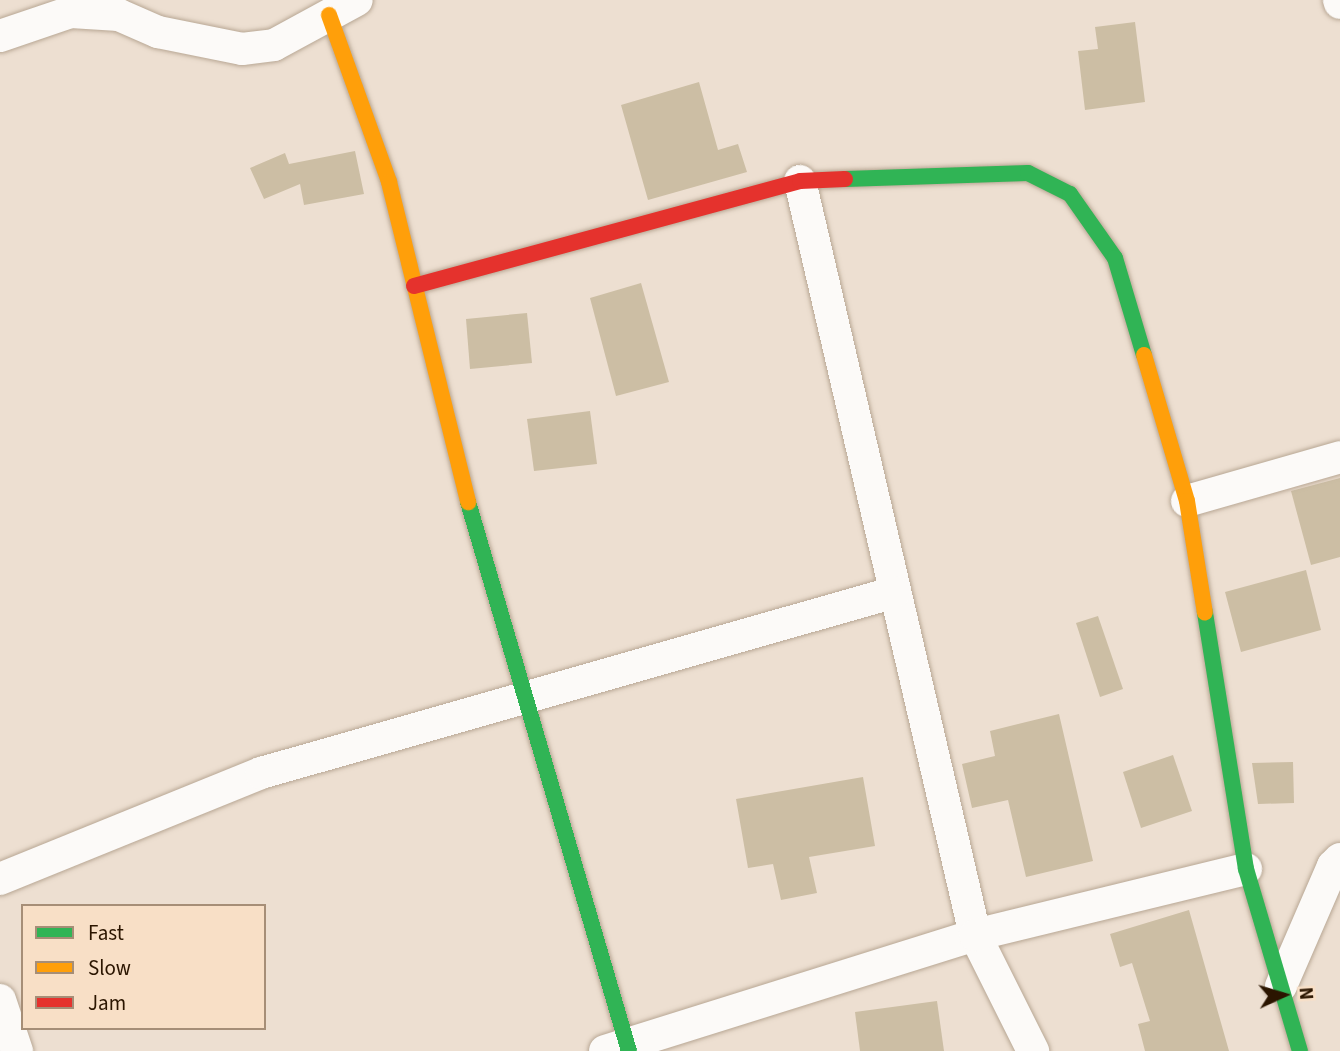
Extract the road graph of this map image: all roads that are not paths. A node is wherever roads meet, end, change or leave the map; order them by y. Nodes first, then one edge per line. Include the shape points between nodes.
1 (357, 0) edge
2 (116, 7) edge
3 (329, 15) junction
4 (0, 36) edge
5 (800, 181) junction
6 (414, 286) junction
7 (1340, 457) edge
8 (1186, 501) junction
9 (895, 592) junction
10 (526, 695) junction
11 (1340, 859) edge
12 (1246, 869) junction
13 (0, 879) edge
14 (975, 935) junction
15 (1281, 986) junction
16 (0, 1000) edge
17 (621, 1049) edge
18 (16, 1051) edge
19 (1033, 1051) edge
20 (1300, 1051) edge

1 - 3 street
2 - 3 street via 158,33 242,49 274,45
2 - 4 street via 71,12
3 - 6 street via 389,182
5 - 6 street
5 - 8 street via 1028,173 1070,194 1115,258
5 - 9 street
6 - 10 street via 467,500
7 - 8 street
8 - 12 street
9 - 10 street
9 - 14 street
10 - 13 street via 261,773
10 - 17 street
11 - 15 street
12 - 14 street
12 - 15 street
14 - 17 street
14 - 19 street
15 - 20 street
16 - 18 street

